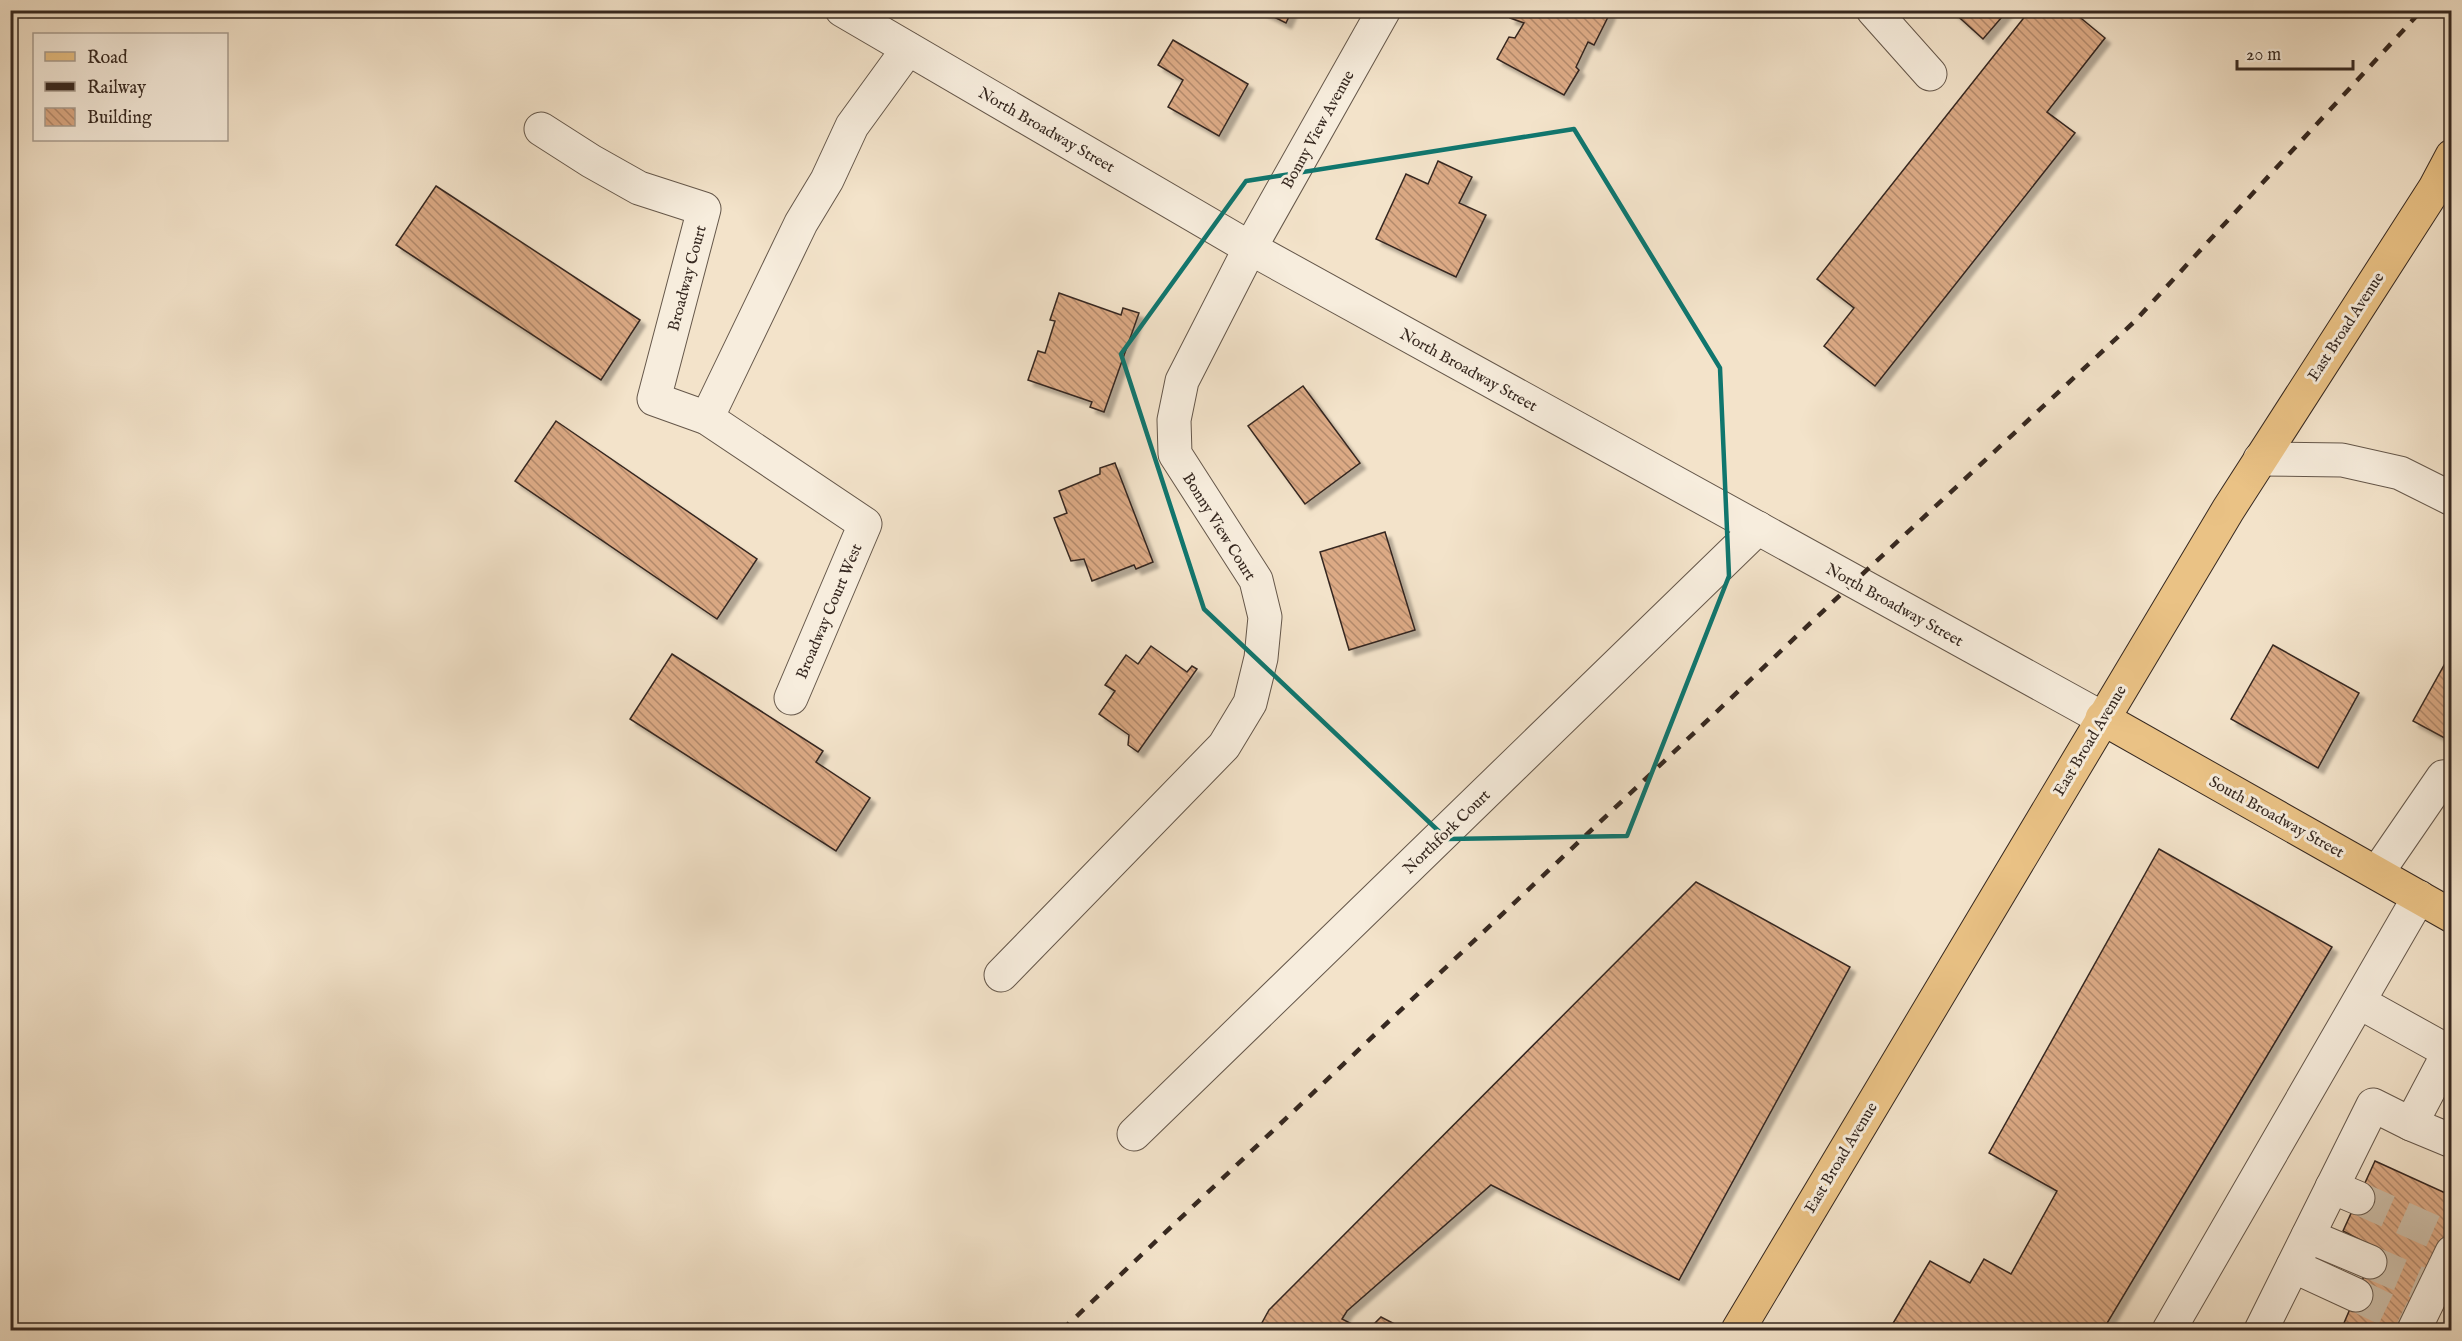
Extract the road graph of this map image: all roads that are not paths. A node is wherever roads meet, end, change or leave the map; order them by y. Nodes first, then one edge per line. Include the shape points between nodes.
1 (842, 10) edge
2 (1384, 10) edge
3 (1873, 10) edge
4 (908, 49) junction
5 (1930, 74) dead end
6 (542, 129) dead end
7 (2451, 156) edge
8 (1250, 248) junction
9 (707, 418) junction
10 (2260, 459) junction
11 (2451, 499) edge
12 (865, 524) joint
13 (1758, 528) junction
14 (791, 698) dead end
15 (2102, 718) junction
16 (2451, 776) edge
17 (2377, 873) junction
18 (2419, 897) junction
19 (2451, 916) edge
20 (1001, 975) dead end
21 (2359, 1002) junction
22 (2450, 1049) edge
23 (2411, 1124) junction
24 (1134, 1134) dead end
25 (2451, 1142) edge
26 (2308, 1236) junction
27 (2450, 1243) edge
28 (2370, 1262) tunnel mouth
29 (2293, 1266) junction
30 (2356, 1295) tunnel mouth
31 (2414, 1325) edge
32 (1738, 1330) edge
33 (2169, 1330) edge
34 (2261, 1330) edge

1 - 4 street, North Broadway Street
2 - 8 street, Bonny View Avenue
3 - 5 street
4 - 8 street, North Broadway Street
4 - 9 street via 852,126
6 - 9 street, Broadway Court via 639,188 704,209 654,399
7 - 10 main road, East Broad Avenue via 2435,188
8 - 13 street, North Broadway Street
8 - 20 street, Bonny View Court via 1182,381 1174,420 1175,454 1256,580 1265,617 1261,658 1250,703 1224,746
9 - 12 street, Broadway Court
10 - 11 street via 2342,460 2400,473
10 - 15 main road, East Broad Avenue
12 - 14 street, Broadway Court West
13 - 15 street, North Broadway Street
13 - 24 street, Northfork Court
15 - 17 main road, South Broadway Street
15 - 32 main road, East Broad Avenue
16 - 17 street via 2443,777
17 - 18 main road, South Broadway Street
18 - 19 main road, South Broadway Street
18 - 21 street
21 - 22 street
21 - 33 street
22 - 23 street
23 - 25 street
23 - 26 street via 2373,1105 2345,1193
26 - 28 street
26 - 29 street
27 - 31 street
29 - 30 street
29 - 34 street

